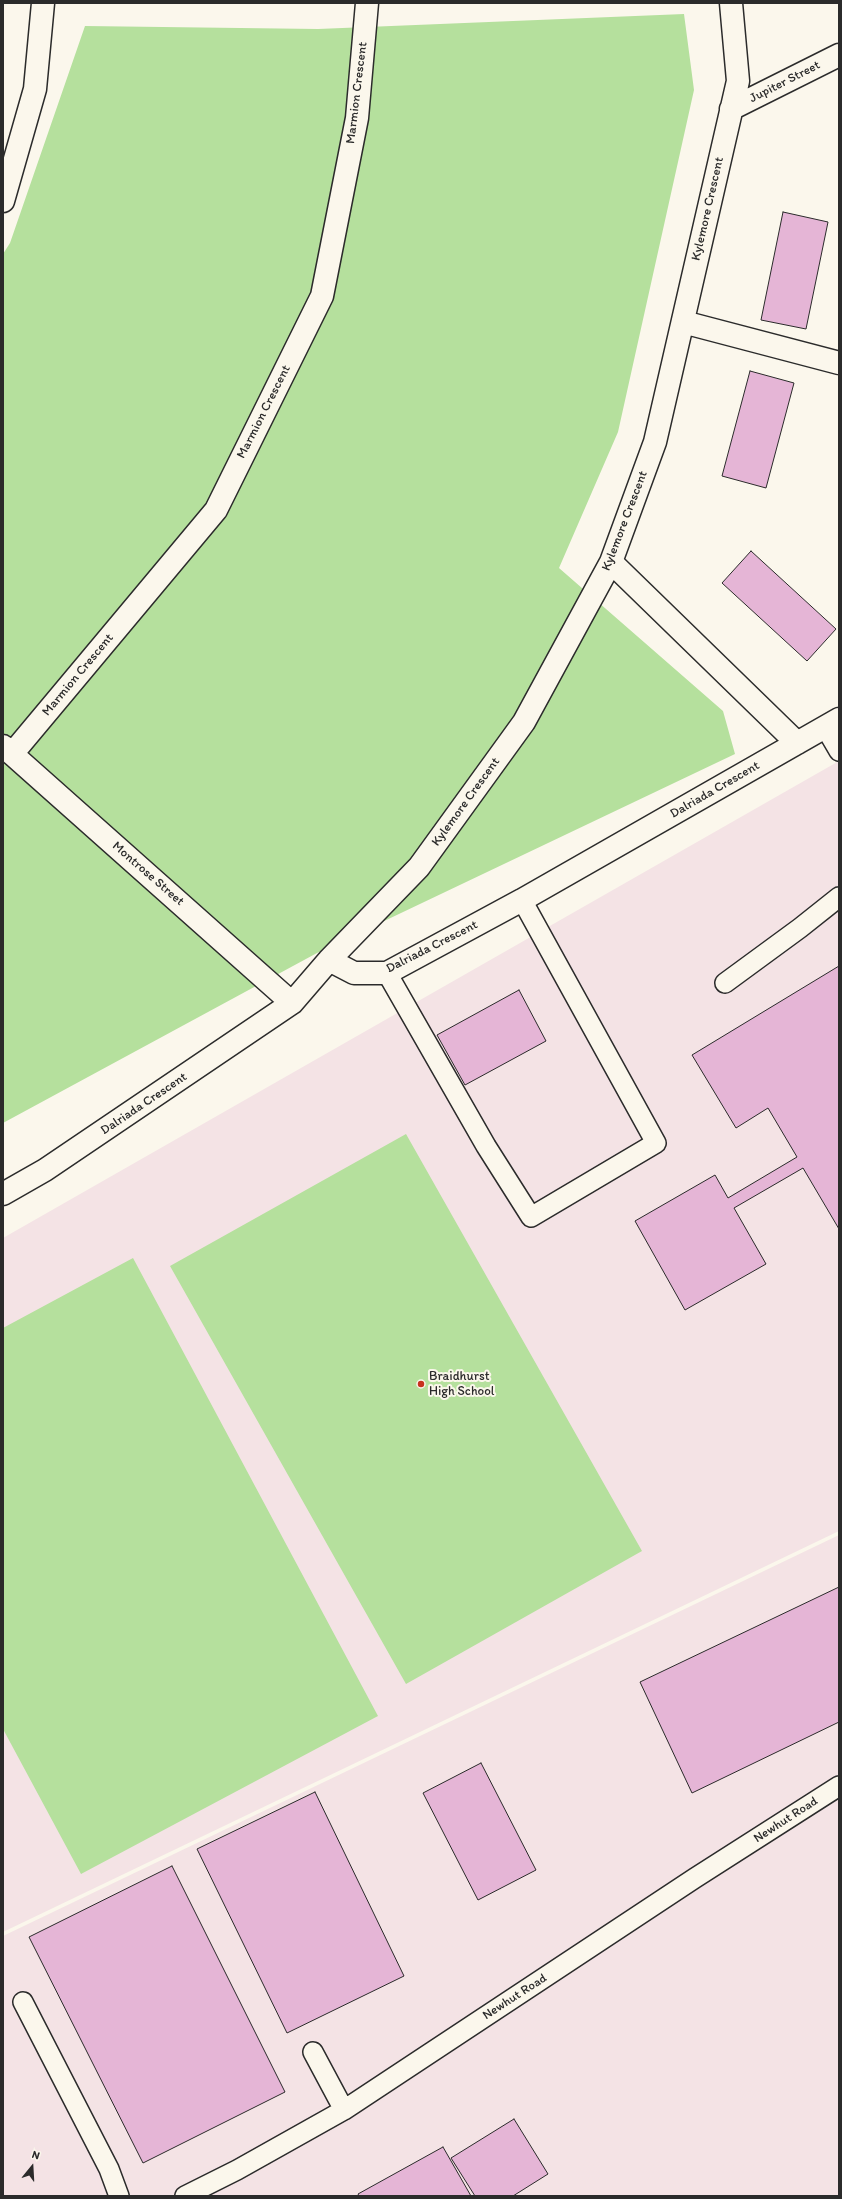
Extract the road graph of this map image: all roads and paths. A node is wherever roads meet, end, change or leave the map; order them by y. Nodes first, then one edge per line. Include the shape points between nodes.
1 (43, 3) edge
2 (366, 3) edge
3 (731, 3) edge
4 (839, 54) edge
5 (731, 109) junction
6 (3, 201) edge
7 (683, 322) junction
8 (839, 363) edge
9 (611, 562) junction
10 (832, 723) edge
11 (797, 743) junction
12 (8, 750) edge
13 (839, 751) edge
14 (839, 897) edge
15 (522, 900) junction
16 (329, 960) junction
17 (387, 973) junction
18 (724, 984) dead end
19 (292, 1003) junction
20 (3, 1194) edge
21 (839, 1786) edge
22 (22, 2002) dead end
23 (313, 2052) dead end
24 (344, 2110) junction
25 (119, 2196) edge
26 (185, 2196) edge

1 - 6 street via 35,89
2 - 12 street, Marmion Crescent via 357,118 322,296 216,510
3 - 5 street, Kylemore Crescent via 738,81
4 - 5 street, Jupiter Street
5 - 7 street, Kylemore Crescent
7 - 8 street
7 - 9 street, Kylemore Crescent via 655,442
9 - 11 street
9 - 16 street, Kylemore Crescent via 524,722 419,866
10 - 11 street, Dalriada Crescent
10 - 13 lane
11 - 15 street, Dalriada Crescent
12 - 19 street, Montrose Street
14 - 18 lane
15 - 17 street, Dalriada Crescent
15 - 17 lane via 656,1143 531,1217 486,1146
16 - 17 street, Dalriada Crescent via 354,973
16 - 19 street, Dalriada Crescent
19 - 20 street, Dalriada Crescent via 45,1170
21 - 24 lane, Newhut Road
22 - 25 lane via 108,2169
23 - 24 lane
24 - 26 lane, Newhut Road

